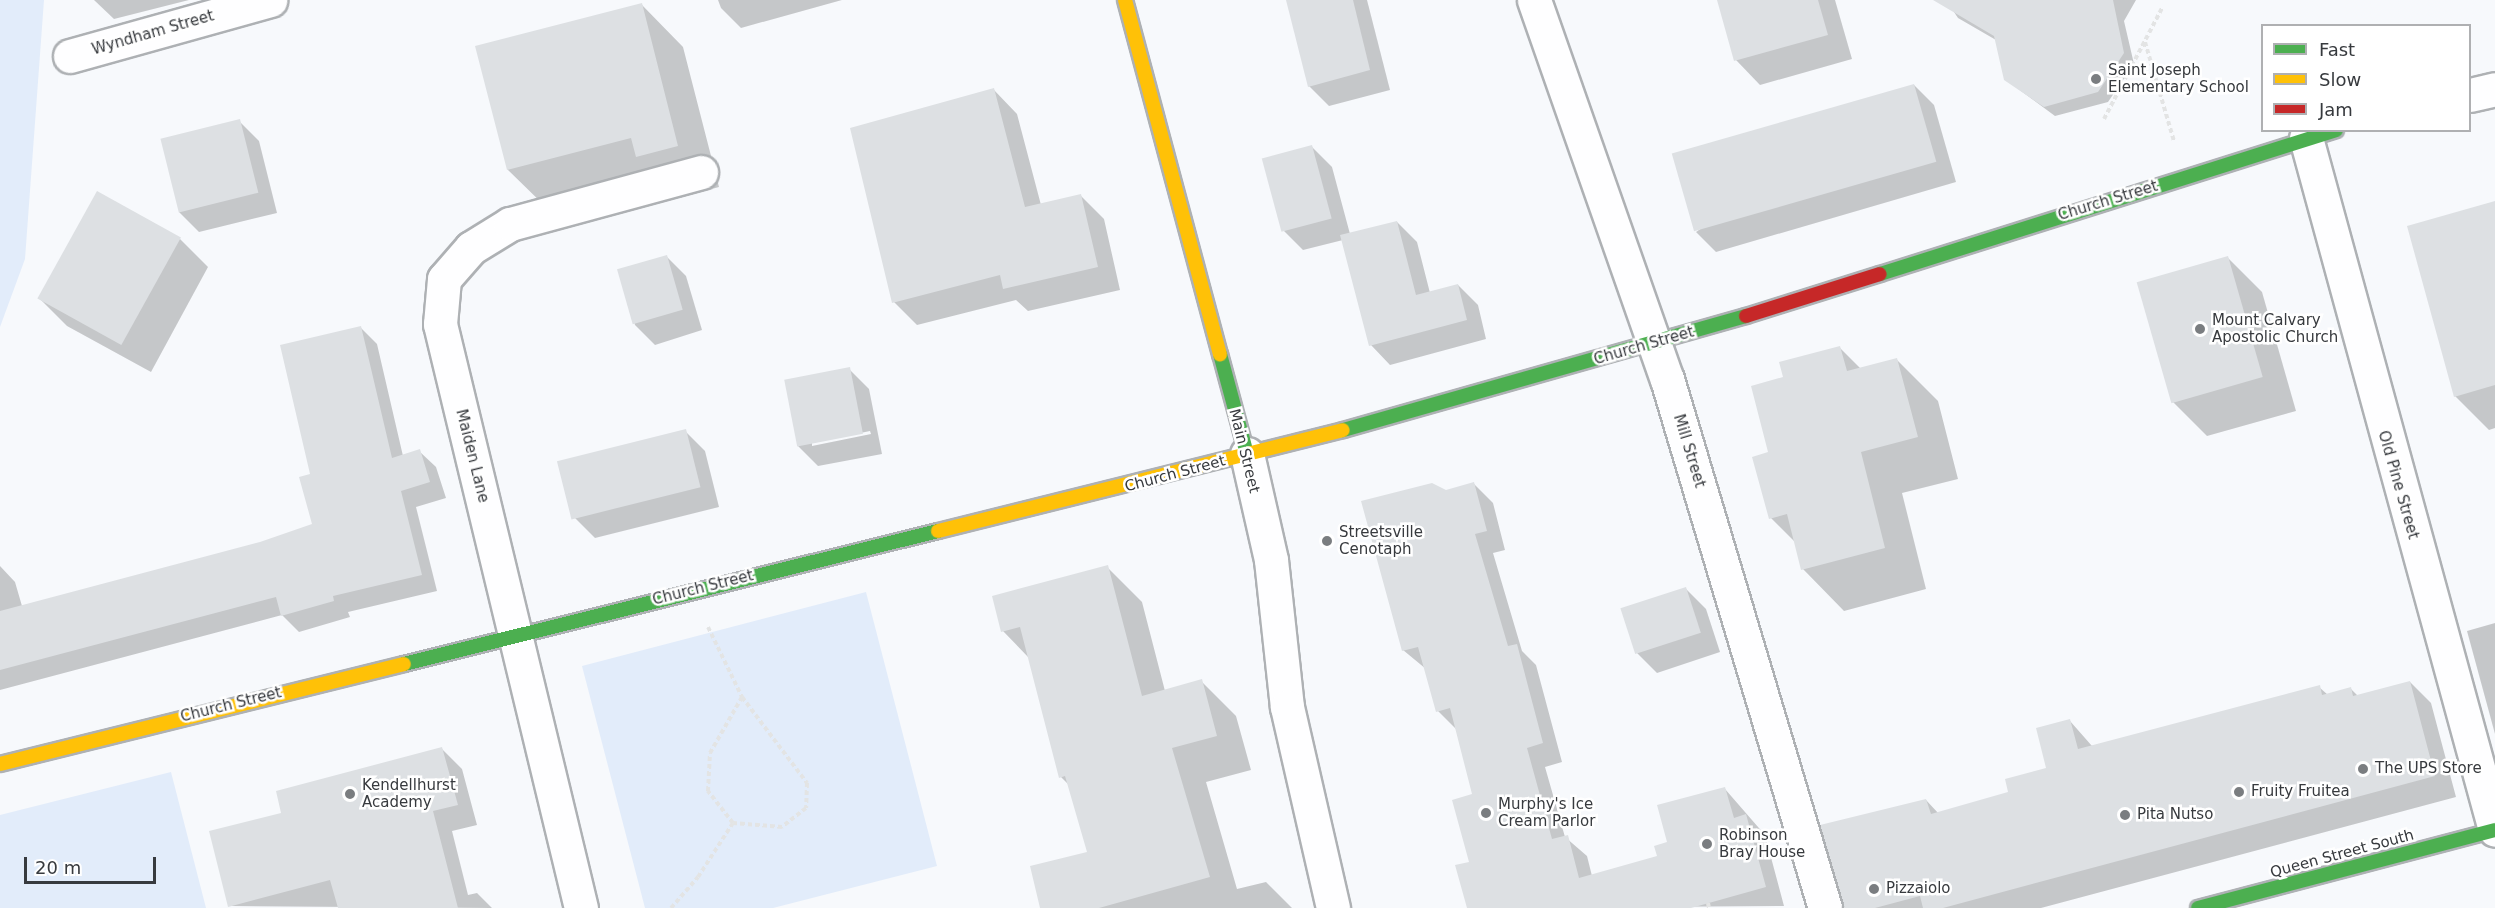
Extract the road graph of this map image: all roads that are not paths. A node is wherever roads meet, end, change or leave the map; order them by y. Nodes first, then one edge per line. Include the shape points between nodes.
1 (270, 0) edge
2 (1125, 0) edge
3 (1534, 0) edge
4 (70, 56) dead end
5 (2495, 89) edge
6 (2471, 95) edge
7 (2321, 134) edge
8 (701, 172) dead end
9 (1656, 344) junction
10 (1247, 454) junction
11 (516, 633) junction
12 (0, 764) edge
13 (2495, 830) edge
14 (2235, 904) edge
15 (581, 908) edge
16 (1333, 908) edge
17 (1825, 908) edge
18 (2198, 908) edge

1 - 4 street, Wyndham Street
2 - 10 street, Main Street
3 - 9 street, Mill Street
5 - 6 street
7 - 9 street, Church Street
7 - 13 street, Old Pine Street
8 - 11 street, Maiden Lane via 510,224 471,248 444,279 440,324
9 - 10 street, Church Street
9 - 17 street, Mill Street
10 - 11 street, Church Street via 1178,475
10 - 16 street, Main Street via 1271,560 1287,707
11 - 12 street, Church Street
11 - 15 street, Maiden Lane
13 - 14 street, Queen Street South
14 - 18 street, Queen Street South

